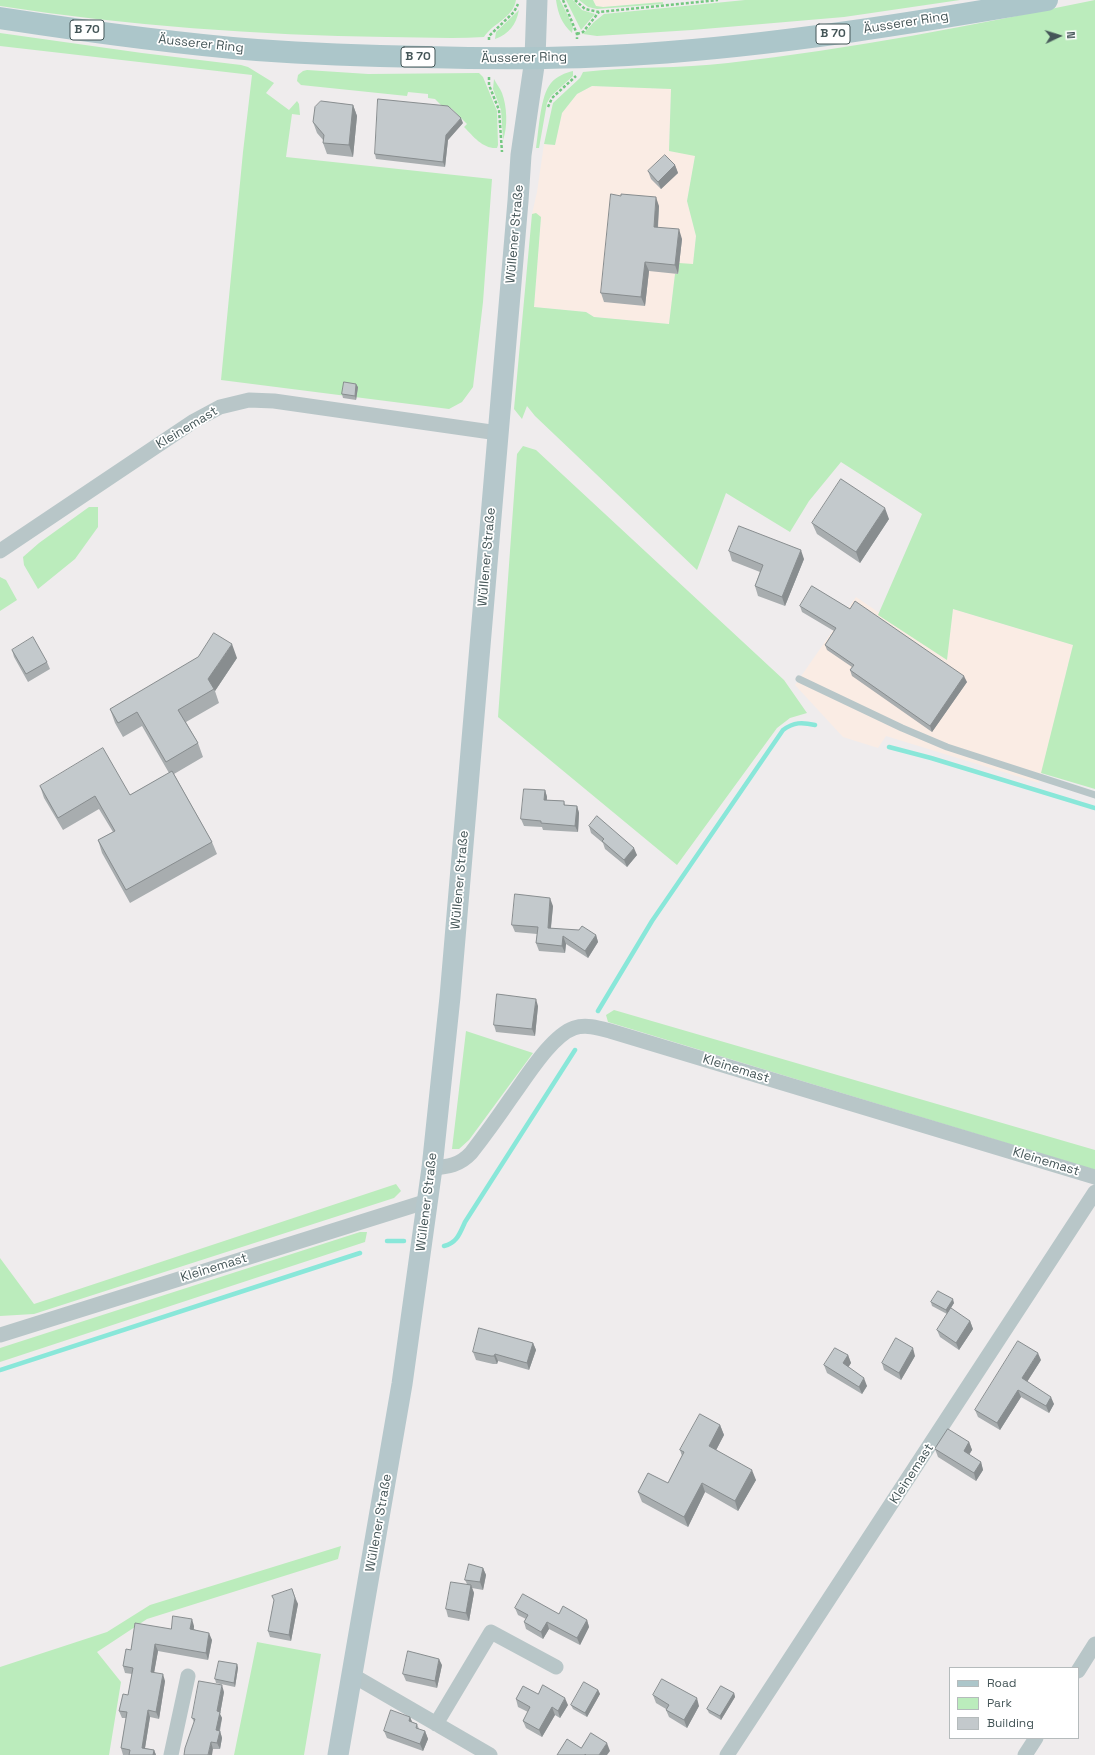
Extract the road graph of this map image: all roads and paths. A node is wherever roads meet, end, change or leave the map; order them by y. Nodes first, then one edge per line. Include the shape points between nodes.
1 (518, 0) edge
2 (537, 0) edge
3 (575, 0) edge
4 (718, 0) edge
5 (1047, 0) edge
6 (599, 12) junction
7 (0, 18) edge
8 (577, 34) dead end
9 (488, 58) junction
10 (535, 59) junction
11 (502, 159) dead end
12 (498, 433) junction
13 (0, 551) edge
14 (799, 679) dead end
15 (1095, 795) edge
16 (432, 1168) junction
17 (1095, 1177) edge
18 (1095, 1192) edge
19 (428, 1201) junction
20 (0, 1335) edge
21 (1095, 1644) edge
22 (556, 1667) dead end
23 (1079, 1668) edge
24 (352, 1675) junction
25 (188, 1676) dead end
26 (436, 1724) junction
27 (1035, 1739) edge
28 (171, 1755) edge
29 (338, 1755) edge
30 (490, 1755) edge
31 (727, 1755) edge
32 (1025, 1755) edge

1 - 9 path via 514,12 489,36
2 - 10 main road, Wüllener Straße
3 - 6 path via 585,9
4 - 6 path
5 - 10 main road, Äusserer Ring / B 70 via 900,25 767,43 642,54
6 - 8 path via 583,32
7 - 9 main road, Äusserer Ring / B 70 via 175,42 257,50
9 - 10 main road, Äusserer Ring / B 70
9 - 11 path via 489,85 498,110
10 - 12 main road, Wüllener Straße via 521,155
12 - 13 street, Kleinemast via 274,401 249,400 220,407 194,421
12 - 16 main road, Wüllener Straße via 450,997
14 - 15 lane via 947,747
16 - 17 street, Kleinemast via 452,1166 463,1161 554,1043 574,1028 584,1026 610,1031
16 - 19 main road, Wüllener Straße
18 - 31 street, Kleinemast
19 - 20 street, Kleinemast
19 - 24 main road, Wüllener Straße via 402,1384
21 - 23 street
22 - 26 street via 491,1632
24 - 26 street
24 - 29 main road, Wüllener Straße
25 - 28 street
26 - 30 street
27 - 32 street

